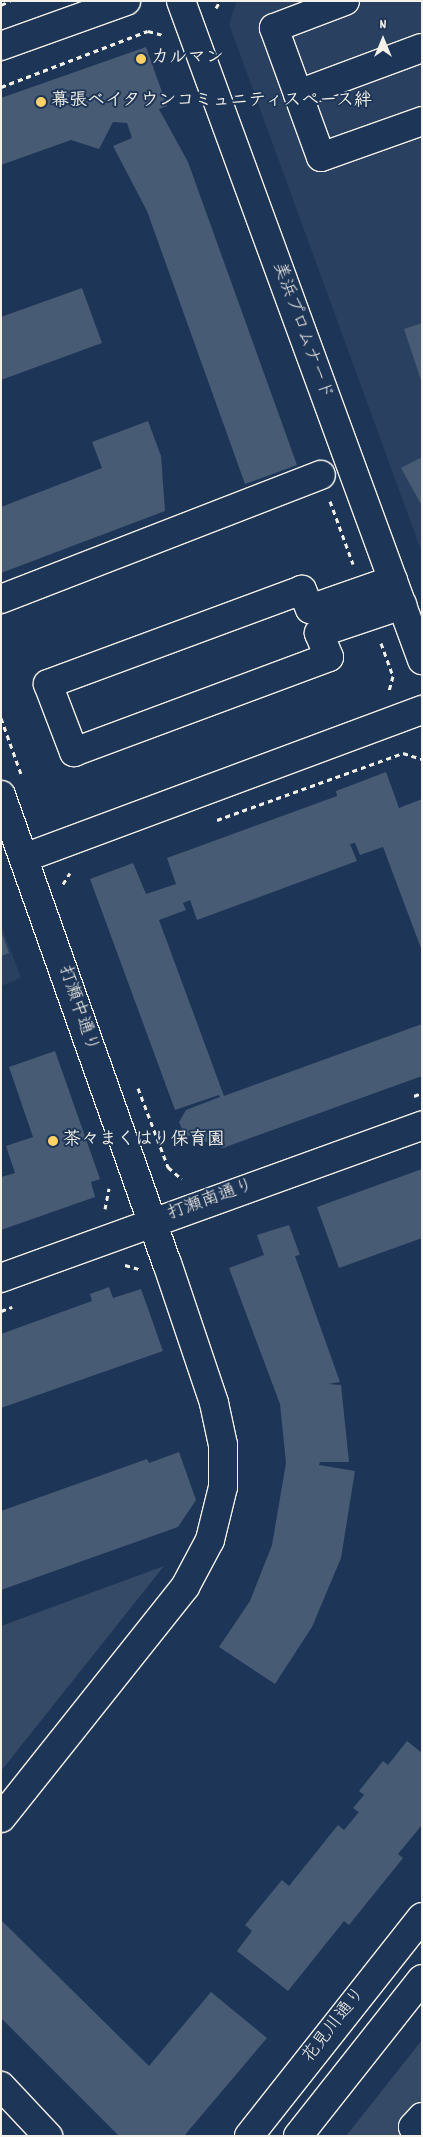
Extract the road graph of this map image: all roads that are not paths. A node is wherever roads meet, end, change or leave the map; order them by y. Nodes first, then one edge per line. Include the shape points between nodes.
1 (126, 1) edge
2 (181, 1) edge
3 (345, 1) edge
4 (1, 46) edge
5 (422, 48) edge
6 (298, 94) junction
7 (422, 121) edge
8 (321, 475) road end
9 (392, 580) junction
10 (1, 599) edge
11 (402, 605) junction
12 (314, 621) junction
13 (422, 660) edge
14 (422, 710) edge
15 (12, 787) edge
16 (24, 858) junction
17 (422, 1126) edge
18 (152, 1222) junction
19 (1, 1278) edge
20 (1, 1818) edge
21 (422, 1917) edge
22 (422, 1979) edge
23 (1, 2086) edge
24 (48, 2136) edge
25 (249, 2136) edge
26 (298, 2136) edge

1 - 4 street
2 - 9 street, 美浜プロムナード
3 - 6 street via 274,28
5 - 6 street
6 - 7 street via 321,158
8 - 10 street
9 - 11 street, 美浜プロムナード
9 - 12 street via 362,590
11 - 12 street via 371,616
11 - 13 street, 美浜プロムナード
12 - 12 street via 329,657 74,752 48,684 302,590
14 - 16 street
15 - 16 street, 打瀬中通り
16 - 18 street, 打瀬中通り
17 - 18 street, 打瀬南通り
18 - 19 street, 打瀬南通り
18 - 20 street, 打瀬中通り via 214,1404 223,1445 223,1487 210,1540 185,1588
21 - 25 street, 花見川通り
22 - 26 street
23 - 24 street

